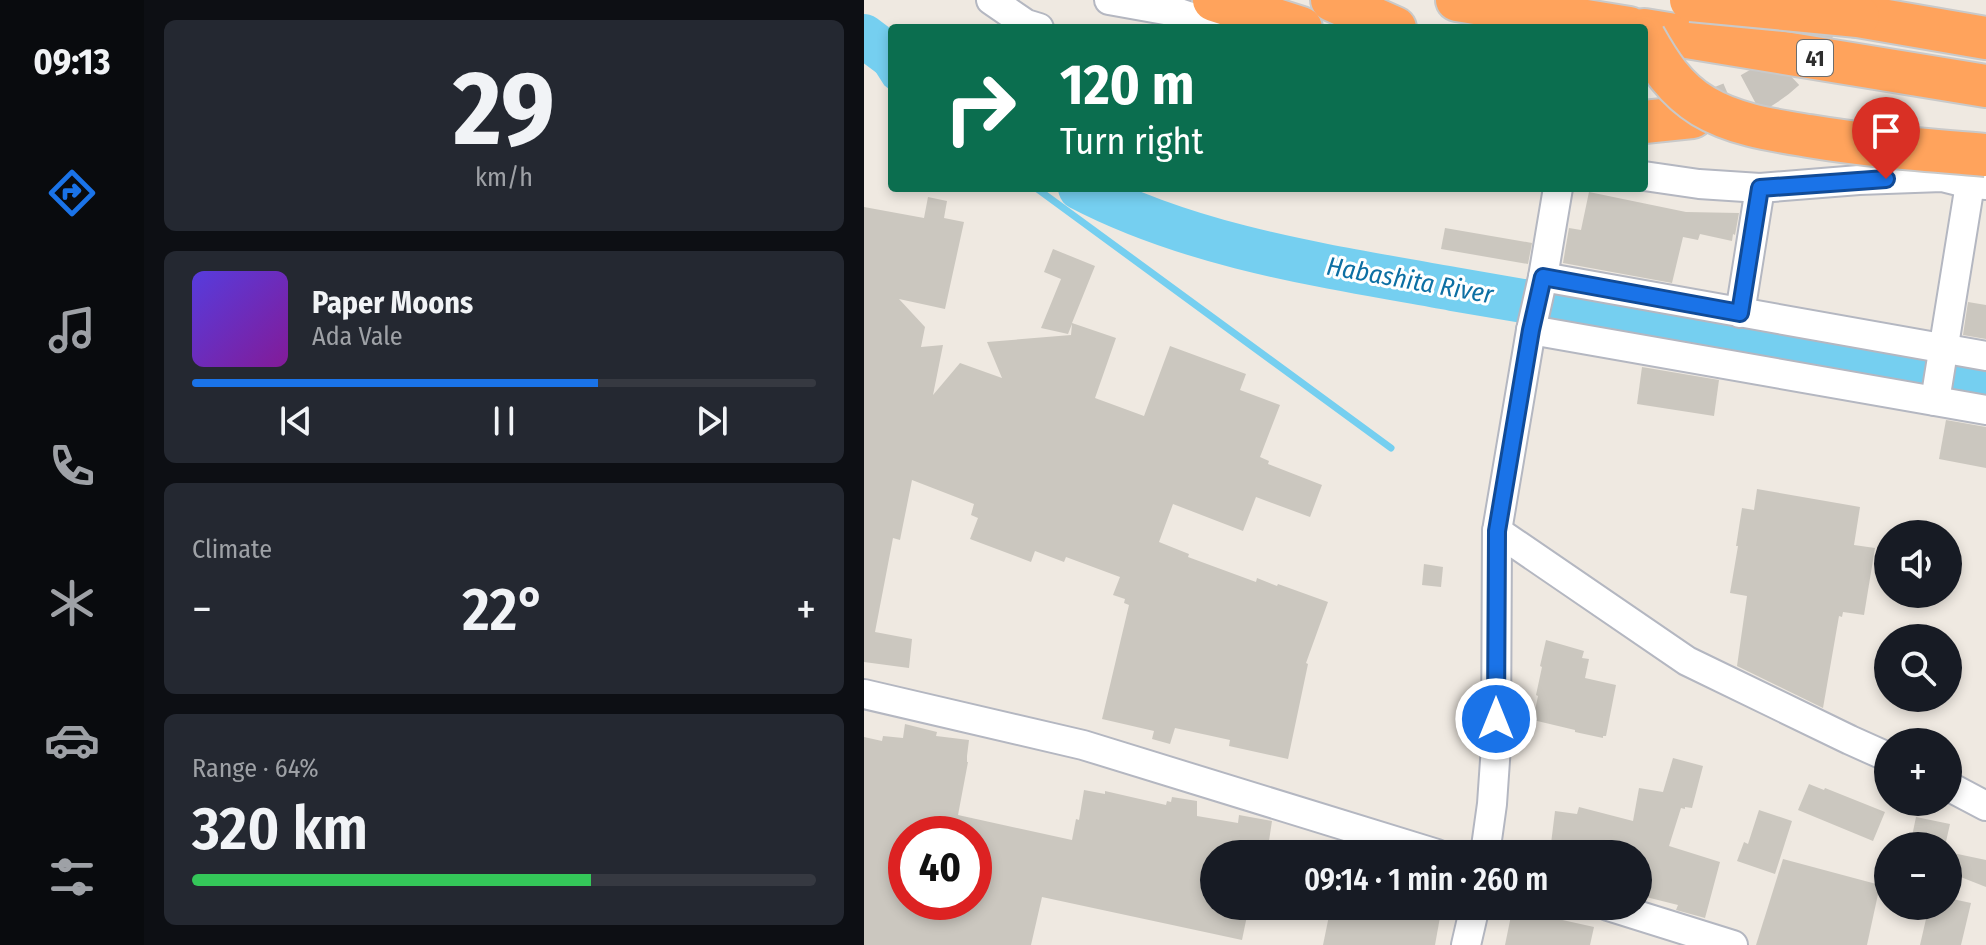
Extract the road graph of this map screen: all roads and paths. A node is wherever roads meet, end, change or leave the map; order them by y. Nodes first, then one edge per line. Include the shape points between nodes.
1 (991, 0) edge
2 (1109, 0) edge
3 (1214, 0) edge
4 (1332, 0) edge
5 (1457, 0) edge
6 (1633, 0) edge
7 (1691, 0) edge
8 (1928, 0) edge
9 (1986, 10) edge
10 (1026, 24) edge
11 (1212, 24) edge
12 (1289, 24) edge
13 (1386, 24) edge
14 (1604, 24) edge
15 (1640, 24) edge
16 (1648, 30) edge
17 (1986, 38) edge
18 (1648, 44) edge
19 (1986, 86) edge
20 (1981, 175) edge
21 (1648, 177) edge
22 (1760, 188) junction
23 (1557, 192) edge
24 (1543, 277) junction
25 (1740, 313) junction
26 (1531, 330) junction
27 (1943, 348) junction
28 (1986, 356) edge
29 (1935, 401) junction
30 (1986, 410) edge
31 (1497, 531) junction
32 (864, 694) edge
33 (1874, 751) edge
34 (1962, 793) edge
35 (1986, 806) edge
36 (1392, 840) edge
37 (1487, 840) edge
38 (1472, 920) edge
39 (1652, 920) edge
40 (1466, 945) edge
41 (1733, 945) edge

1 - 10 street
2 - 11 street
3 - 12 highway
4 - 13 highway
5 - 14 highway
6 - 15 highway
7 - 17 highway, bridge via 1858,16
8 - 9 highway
16 - 19 highway, 41
18 - 20 highway, bridge via 1679,88 1732,120
20 - 22 street
20 - 27 street
21 - 22 street
22 - 25 street
23 - 24 street
24 - 25 street
24 - 26 street
25 - 27 street
26 - 29 street
26 - 31 street
27 - 28 street
27 - 29 street
29 - 30 street
31 - 33 street via 1687,661
31 - 37 street via 1496,746
32 - 36 street via 1083,745
34 - 35 street
38 - 40 street
39 - 41 street

